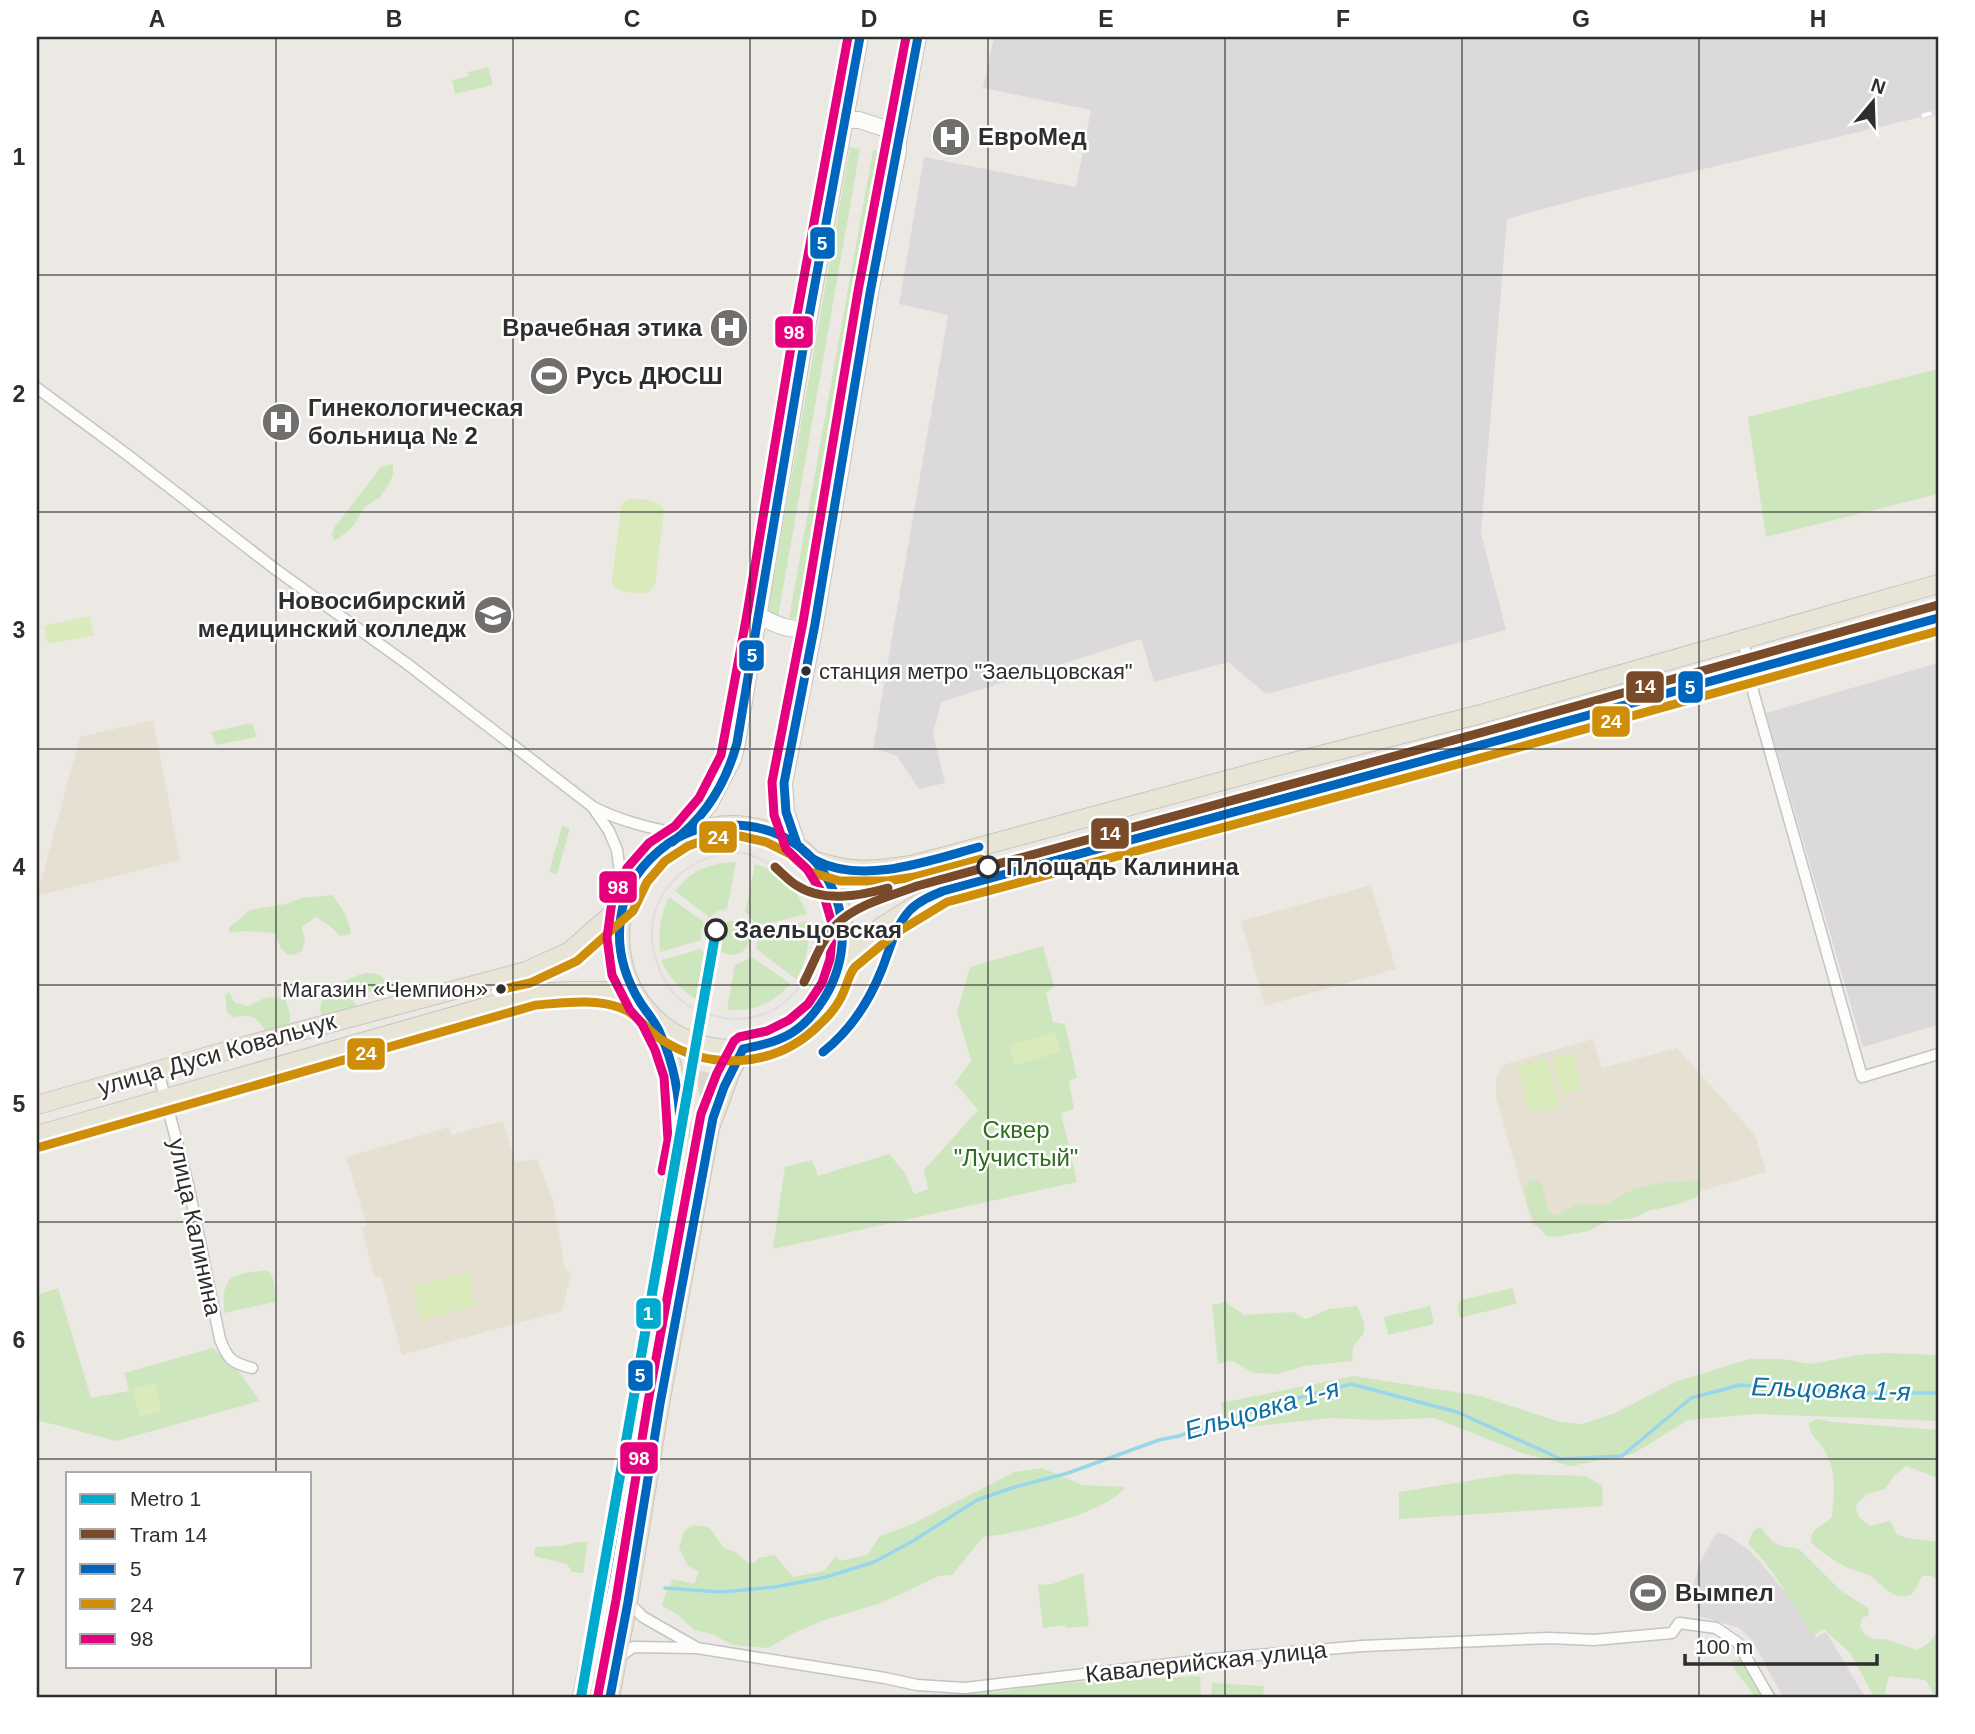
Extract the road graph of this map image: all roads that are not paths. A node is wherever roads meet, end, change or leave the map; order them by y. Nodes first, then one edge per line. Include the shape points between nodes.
1 (860, 37) edge
2 (918, 37) edge
3 (846, 120) junction
4 (898, 142) junction
5 (37, 388) edge
6 (1938, 583) edge
7 (759, 616) junction
8 (1938, 618) edge
9 (815, 624) junction
10 (1743, 639) junction
11 (1749, 670) junction
12 (593, 807) junction
13 (683, 835) junction
14 (797, 844) junction
15 (816, 861) junction
16 (624, 903) junction
17 (842, 962) junction
18 (640, 1003) junction
19 (652, 1017) junction
20 (743, 1049) junction
21 (1938, 1054) edge
22 (158, 1070) junction
23 (166, 1098) junction
24 (37, 1105) edge
25 (37, 1135) edge
26 (252, 1368) dead end
27 (628, 1602) junction
28 (696, 1648) junction
29 (618, 1658) junction
30 (582, 1697) edge
31 (610, 1697) edge
32 (1769, 1697) edge

1 - 3 main road
2 - 4 main road
3 - 4 main road via 890,130
3 - 7 main road
4 - 9 main road
5 - 12 street
6 - 10 main road
7 - 9 main road via 785,628 806,629
7 - 13 main road via 733,759 709,805
8 - 11 main road
9 - 14 main road via 784,783 786,812
10 - 11 street
10 - 15 main road via 1481,714 912,865 861,870
11 - 17 main road via 943,891 881,927
11 - 21 street via 1862,1076
12 - 13 street via 633,824
12 - 16 street via 617,850
13 - 14 main road via 711,825 741,824 770,830
13 - 16 main road via 657,852 637,875
14 - 15 main road
15 - 17 main road via 835,891 845,926
16 - 18 main road via 619,937 624,972
16 - 22 main road, улица Дуси Ковальчук via 570,951 526,971
17 - 20 main road via 817,1012 771,1043
18 - 19 main road
18 - 23 main road, улица Дуси Ковальчук via 609,991 534,993
19 - 20 main road via 694,1043
19 - 30 main road via 676,1075 680,1141
20 - 27 main road via 710,1128
22 - 23 street, улица Калинина
22 - 24 main road, улица Дуси Ковальчук
23 - 25 main road, улица Дуси Ковальчук
23 - 26 street, улица Калинина via 220,1339 227,1356
27 - 28 street via 643,1617
27 - 29 main road
28 - 29 street via 633,1647
28 - 32 street, Кавалерийская улица via 917,1685 965,1688 1362,1646 1594,1640 1672,1633 1679,1623 1716,1628 1738,1643
29 - 31 main road

